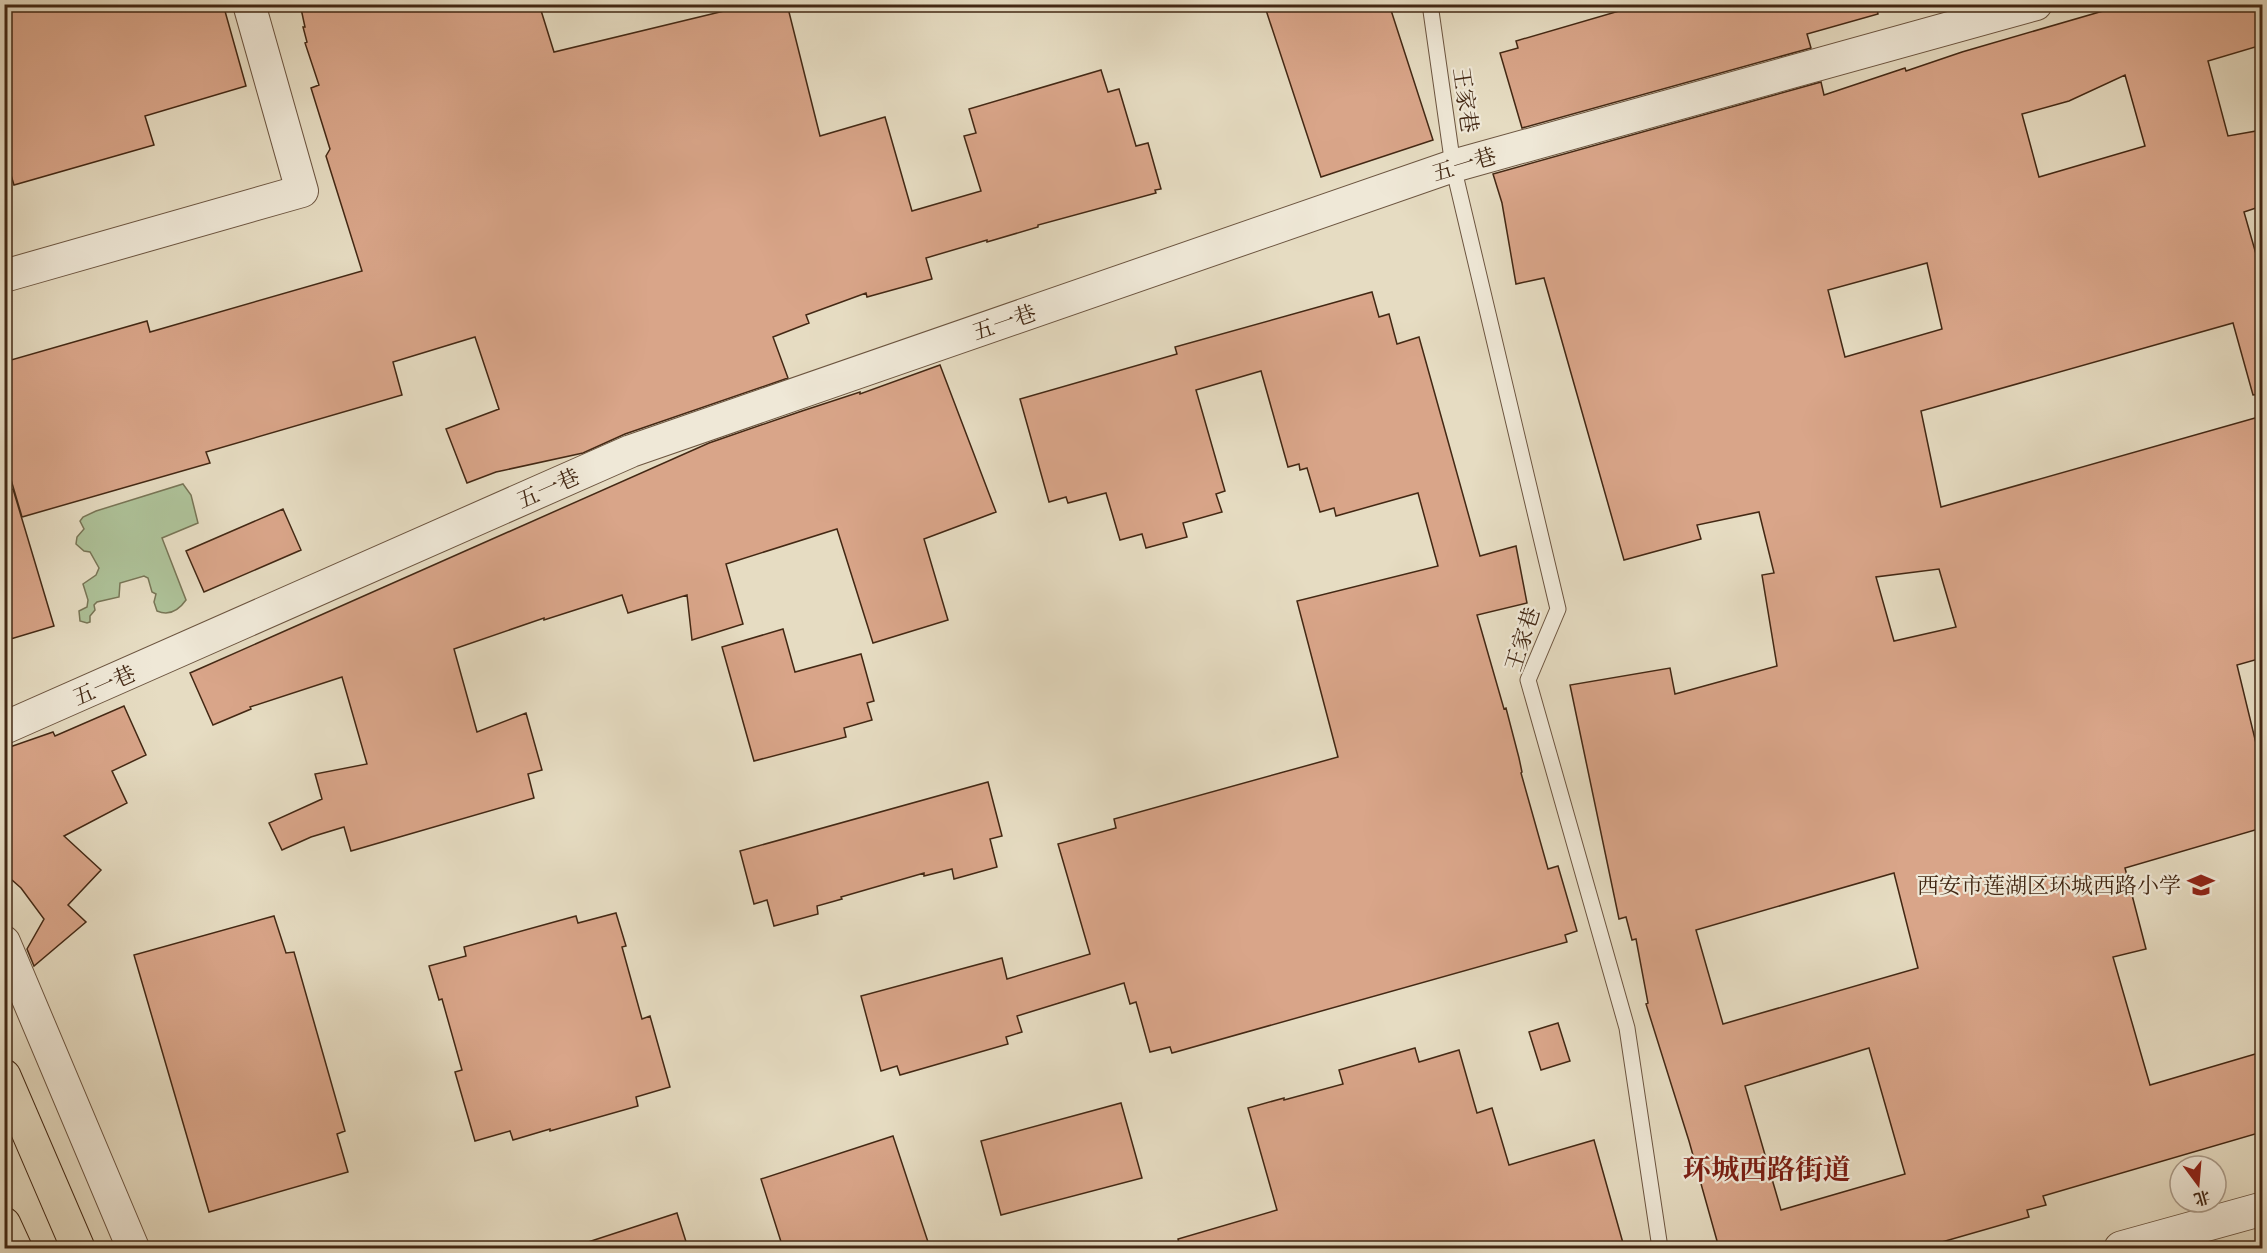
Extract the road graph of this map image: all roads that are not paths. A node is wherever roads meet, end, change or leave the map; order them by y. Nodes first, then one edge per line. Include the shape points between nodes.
1 (249, 4) edge
2 (1430, 4) edge
3 (2036, 4) edge
4 (1453, 166) junction
5 (4, 276) edge
6 (4, 728) edge
7 (4, 942) edge
8 (4, 1076) edge
9 (2262, 1209) edge
10 (4, 1224) edge
11 (15, 1248) edge
12 (78, 1248) edge
13 (133, 1248) edge
14 (1660, 1248) edge
15 (2121, 1248) edge

1 - 5 street via 302,191
2 - 4 lane, 王家巷
3 - 4 street, 五一巷
4 - 6 street, 五一巷 via 631,451
4 - 14 lane, 王家巷 via 1558,609 1528,680 1627,1028
7 - 13 street
8 - 12 main road
9 - 15 street
10 - 11 main road

